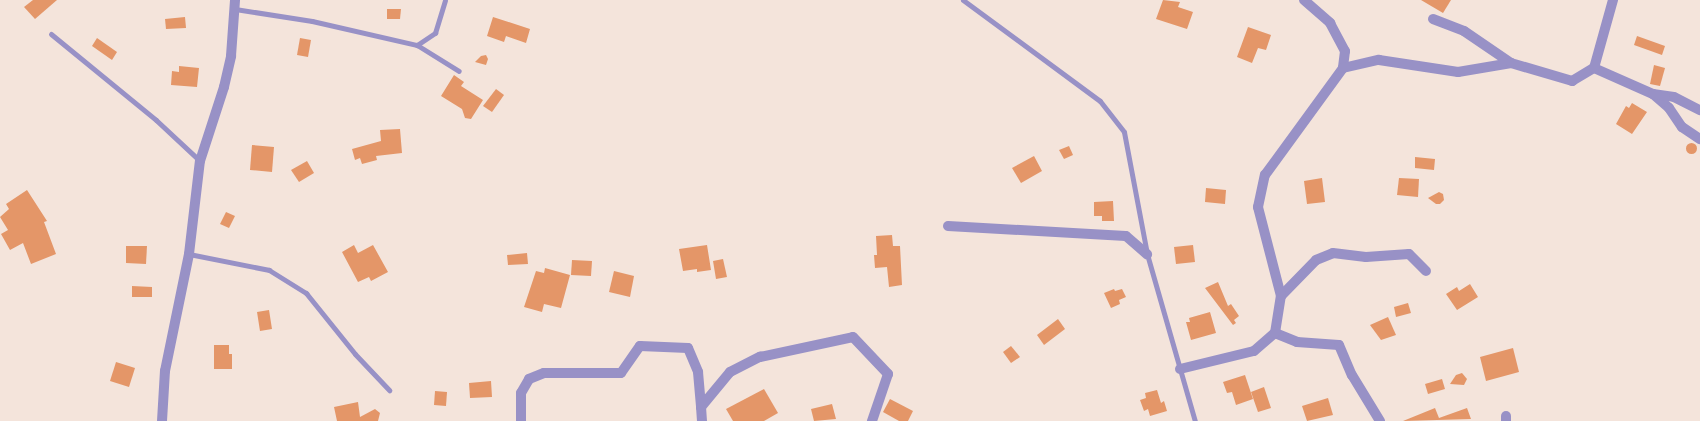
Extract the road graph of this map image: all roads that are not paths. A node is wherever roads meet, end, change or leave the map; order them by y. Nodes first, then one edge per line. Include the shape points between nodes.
1 (445, 0) edge
2 (963, 0) edge
3 (1304, 0) edge
4 (1613, 0) edge
5 (235, 4) edge
6 (1433, 19) dead end
7 (51, 34) dead end
8 (418, 45) junction
9 (1511, 63) junction
10 (1343, 68) junction
11 (1594, 68) junction
12 (459, 71) dead end
13 (1653, 94) junction
14 (1700, 110) edge
15 (1700, 140) edge
16 (200, 161) junction
17 (948, 226) dead end
18 (189, 254) junction
19 (1147, 254) junction
20 (1426, 271) dead end
21 (1280, 296) junction
22 (1275, 333) junction
23 (1180, 369) junction
24 (389, 390) dead end
25 (701, 407) junction
26 (162, 421) edge
27 (521, 421) edge
28 (702, 421) edge
29 (872, 421) edge
30 (1195, 421) edge
31 (1380, 421) edge

1 - 8 lane via 435,33
2 - 19 lane via 1100,101 1124,132
3 - 10 street via 1330,23 1345,51
4 - 11 street
5 - 8 lane
5 - 16 street via 231,56
6 - 9 street via 1464,31
7 - 16 lane via 156,120
8 - 12 lane
9 - 10 street via 1458,72 1379,60
9 - 11 street via 1572,81
10 - 21 street via 1265,175 1258,207
11 - 13 street
13 - 14 street via 1674,97
13 - 15 street via 1669,108 1682,127
16 - 18 street
17 - 19 street via 1126,236
18 - 24 lane via 269,270 306,293
18 - 26 street via 165,371
19 - 23 lane
20 - 21 street via 1409,254 1366,257 1333,253 1316,260
21 - 22 street
22 - 23 street via 1254,351
22 - 31 street via 1297,342 1339,344 1352,375
23 - 30 lane
25 - 27 street via 698,372 688,348 640,346 621,373 544,373 529,379 521,394
25 - 28 street
25 - 29 street via 730,372 760,356 853,338 888,374

